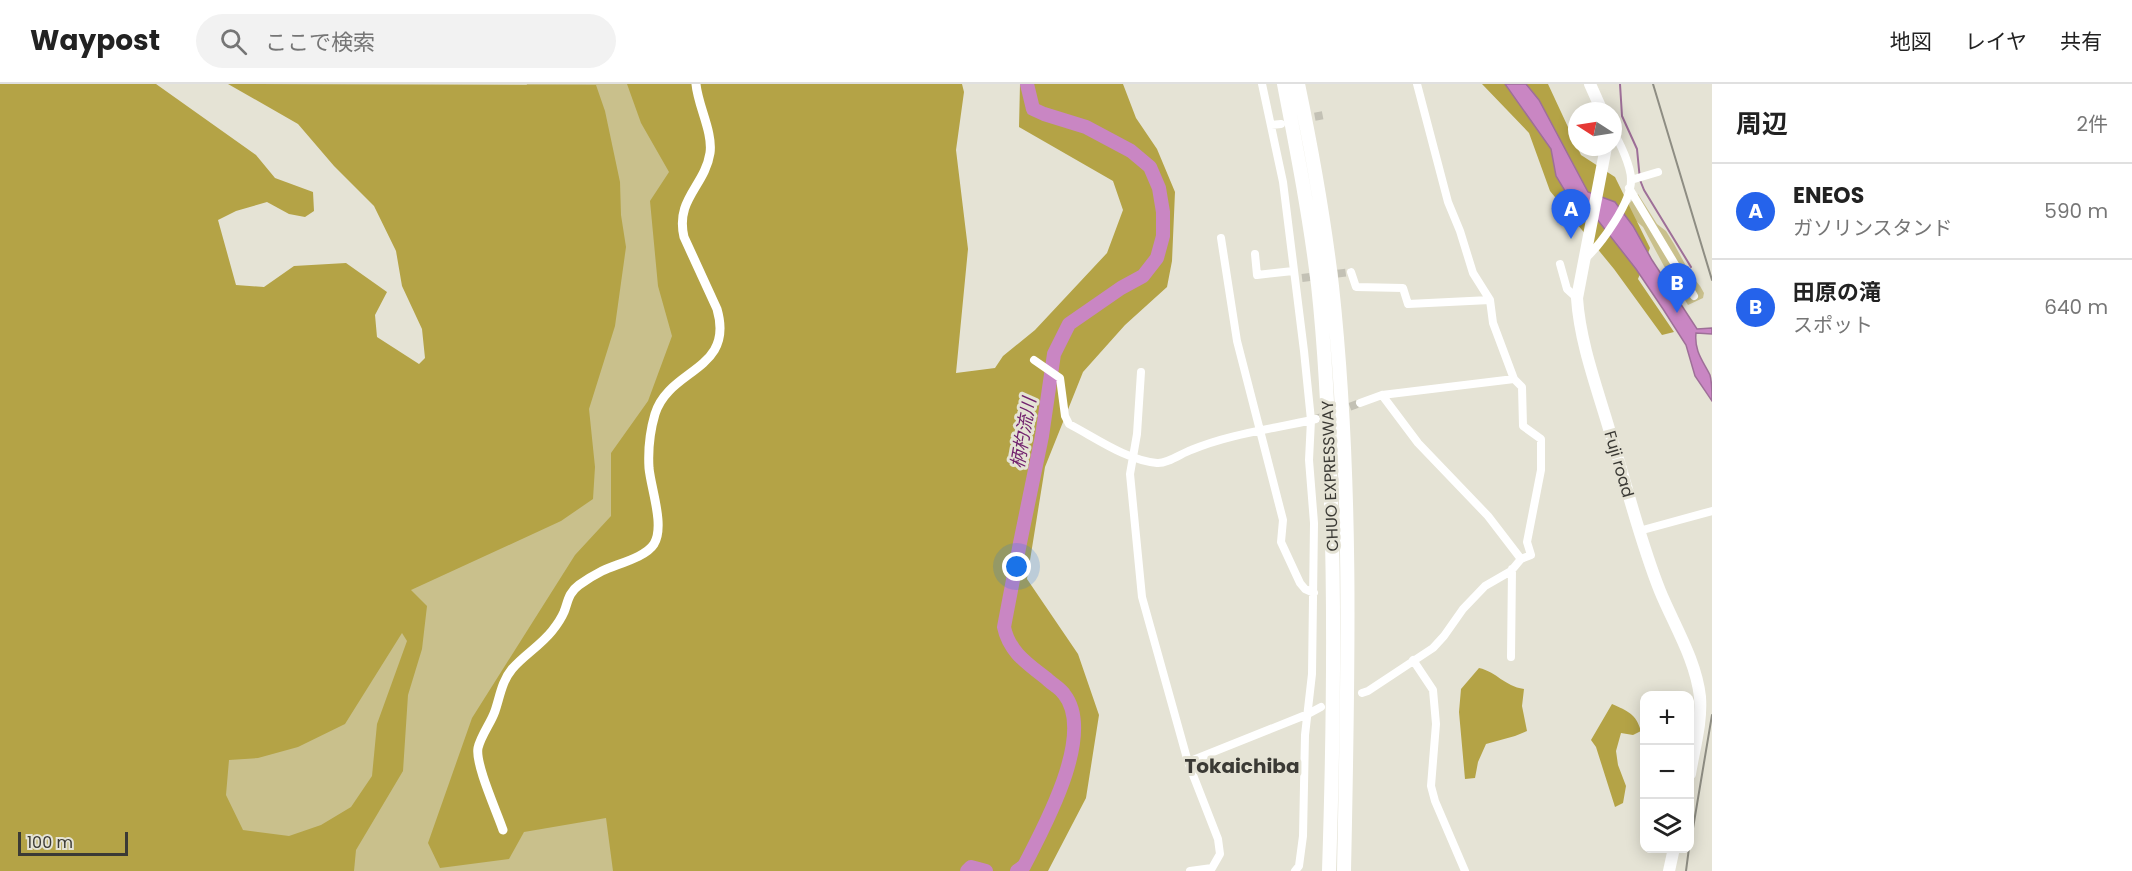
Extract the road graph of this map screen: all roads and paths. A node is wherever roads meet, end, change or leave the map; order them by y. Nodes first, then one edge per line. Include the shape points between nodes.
1 (696, 84) edge
2 (1262, 84) edge
3 (1284, 84) edge
4 (1298, 84) edge
5 (1417, 84) edge
6 (1590, 84) edge
7 (1598, 102) edge
8 (1281, 124) dead end
9 (1271, 125) junction
10 (1622, 149) edge
11 (1605, 156) edge
12 (1658, 172) dead end
13 (1635, 181) junction
14 (1221, 238) dead end
15 (1594, 238) junction
16 (1255, 254) dead end
17 (1560, 264) dead end
18 (1351, 272) dead end
19 (1296, 276) junction
20 (1694, 296) dead end
21 (1577, 298) junction
22 (1490, 300) junction
23 (1034, 360) dead end
24 (1141, 372) dead end
25 (1514, 379) junction
26 (1382, 395) junction
27 (1360, 403) tunnel mouth
28 (1313, 420) junction
29 (1259, 430) junction
30 (1134, 458) junction
31 (1712, 512) edge
32 (1639, 531) junction
33 (1521, 559) junction
34 (1512, 569) junction
35 (1314, 594) junction
36 (1511, 657) dead end
37 (1413, 660) junction
38 (1362, 693) dead end
39 (1321, 707) dead end
40 (1308, 714) junction
41 (1694, 749) edge
42 (1188, 762) junction
43 (503, 830) dead end
44 (1673, 853) edge
45 (1190, 871) edge
46 (1295, 871) edge
47 (1329, 871) edge
48 (1344, 871) edge
49 (1465, 871) edge
50 (1670, 871) edge

1 - 43 street via 710,150 708,164 685,203 681,225 717,309 721,332 712,354 667,393 656,412 649,465 658,526 655,543 574,589 558,624 512,669 502,686 478,750
2 - 9 street
3 - 47 highway, CHUO EXPRESSWAY via 1309,219 1326,374 1334,597
4 - 48 highway, CHUO EXPRESSWAY via 1331,284 1344,449 1348,589
5 - 22 street via 1448,202 1473,273
6 - 7 highway
8 - 9 street
9 - 19 street
10 - 13 street
11 - 15 highway, Fuji road
12 - 13 street
13 - 15 street via 1625,203
13 - 20 street
14 - 29 street via 1237,341
15 - 21 highway, Fuji road via 1584,260
16 - 19 street via 1257,275
17 - 21 street via 1567,289
18 - 22 street via 1356,287 1403,288 1408,304
19 - 28 street
21 - 32 highway, Fuji road via 1588,358
22 - 25 street via 1493,323
23 - 30 street via 1060,378 1069,424
24 - 30 street
25 - 26 street
25 - 33 street via 1522,387 1523,426 1541,439 1541,470 1527,542 1531,555
26 - 27 street
26 - 33 street via 1418,443 1488,516
28 - 29 street
28 - 35 street via 1310,460
29 - 30 street via 1193,449 1159,464
29 - 35 street via 1283,520 1281,542 1300,583
30 - 42 street via 1130,474 1142,597
31 - 32 street
32 - 41 highway, Fuji road via 1698,686 1700,718
33 - 34 street
34 - 36 street
34 - 37 street via 1485,586 1444,636
35 - 40 street
37 - 38 street
37 - 49 street via 1433,690 1436,724 1431,786
39 - 40 street
40 - 42 street
40 - 46 street via 1303,836
42 - 45 street via 1218,839 1220,854 1212,868
44 - 50 highway

